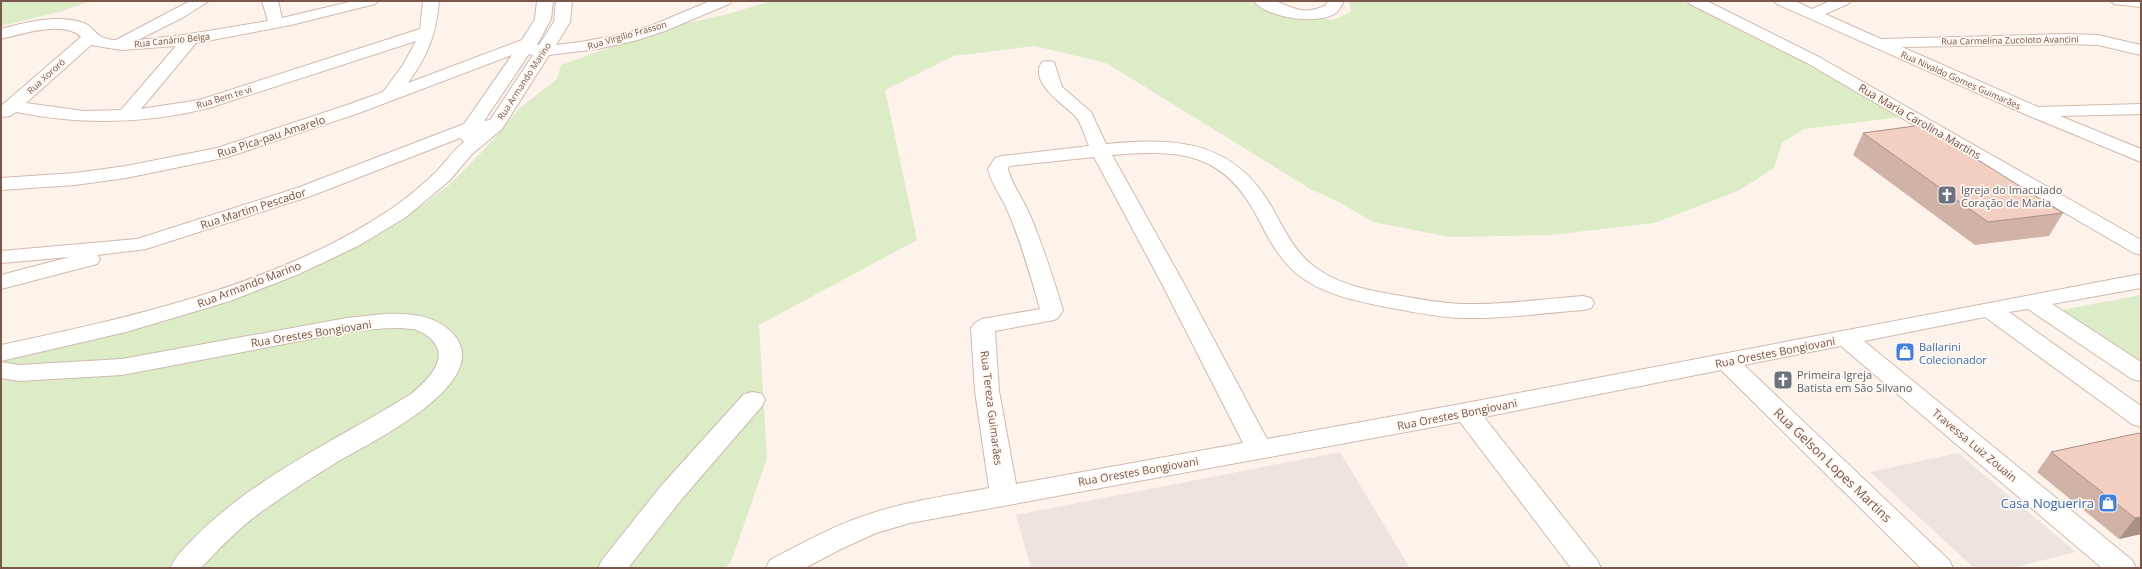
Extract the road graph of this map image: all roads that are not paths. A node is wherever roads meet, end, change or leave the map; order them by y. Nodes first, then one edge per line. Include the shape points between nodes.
1 (201, 1) edge
2 (270, 1) edge
3 (370, 1) edge
4 (431, 1) edge
5 (545, 1) edge
6 (564, 1) edge
7 (724, 1) edge
8 (1262, 1) edge
9 (1336, 1) edge
10 (1695, 1) edge
11 (1782, 1) edge
12 (1843, 1) edge
13 (2119, 1) edge
14 (2141, 2) edge
15 (1812, 14) junction
16 (276, 24) junction
17 (427, 32) junction
18 (1, 34) edge
19 (90, 37) junction
20 (190, 40) junction
21 (1878, 43) junction
22 (117, 44) junction
23 (533, 48) junction
24 (2141, 50) edge
25 (412, 65) junction
26 (1048, 66) dead end
27 (459, 69) junction
28 (389, 96) junction
29 (2141, 109) edge
30 (7, 110) edge
31 (2033, 111) junction
32 (126, 116) junction
33 (496, 125) junction
34 (470, 128) junction
35 (465, 150) junction
36 (1100, 151) junction
37 (2141, 156) edge
38 (1, 184) edge
39 (139, 245) junction
40 (2141, 248) edge
41 (1, 258) edge
42 (2141, 281) edge
43 (1, 282) edge
44 (2032, 301) junction
45 (1584, 303) dead end
46 (1989, 309) junction
47 (1846, 338) junction
48 (1, 353) edge
49 (1726, 361) junction
50 (1, 370) edge
51 (2141, 373) edge
52 (753, 400) dead end
53 (1466, 412) junction
54 (2141, 418) edge
55 (1259, 449) junction
56 (1004, 495) junction
57 (184, 568) edge
58 (612, 568) edge
59 (780, 568) edge
60 (1587, 568) edge
61 (1939, 568) edge
62 (2122, 568) edge

1 - 22 street
2 - 16 street
3 - 16 street, Rua Canário Belga
4 - 17 street
5 - 23 street, Rua Armando Marino via 543,18
6 - 23 street, Rua Armando Marino via 562,22
7 - 23 street, Rua Virgílio Frasson via 659,28 629,36 580,48
8 - 9 street via 1291,15 1315,15 1331,9
10 - 40 street, Rua Maria Carolina Martins via 1813,60
11 - 15 street, Rua Nivaldo Gomes Guimarães
12 - 15 street
13 - 14 street
15 - 21 street, Rua Nivaldo Gomes Guimarães
16 - 20 street, Rua Canário Belga
17 - 25 street
17 - 32 street, Rua Bem te vi via 203,104 174,111
18 - 19 street, Rua Canário Belga via 29,27 68,25 80,27
19 - 22 street, Rua Canário Belga via 96,41
19 - 30 street, Rua Xororó
20 - 22 street, Rua Canário Belga
20 - 32 street
21 - 24 street, Rua Carmelina Zucoloto Avancini via 2067,39 2098,40
21 - 31 street, Rua Nivaldo Gomes Guimarães
23 - 27 street, Rua Pica-pau Amarelo
23 - 33 street, Rua Armando Marino
23 - 34 street, Rua Armando Marino
25 - 27 street
25 - 28 street
26 - 36 street via 1050,82 1054,89 1085,116
27 - 28 street, Rua Pica-pau Amarelo
28 - 38 street, Rua Pica-pau Amarelo via 221,153 178,163 75,179
29 - 31 street
30 - 32 street, Rua Bem te vi
31 - 37 street, Rua Nivaldo Gomes Guimarães
33 - 34 street, Rua Martim Pescador
33 - 35 street, Rua Armando Marino
34 - 35 street, Rua Armando Marino
34 - 39 street, Rua Martim Pescador via 304,192
35 - 48 street, Rua Armando Marino via 442,176 399,214 351,242 291,269 176,311 111,329
36 - 45 street via 1160,146 1207,155 1221,161 1253,192 1293,260 1306,271 1342,289 1413,305 1461,311
36 - 55 street
36 - 56 street, Rua Tereza Guimarães via 1010,160 999,164 1001,181 1016,205 1027,232 1052,310 1050,314 990,324 983,328 987,384
39 - 41 street, Rua Martim Pescador
39 - 43 street
42 - 44 street, Rua Orestes Bongiovani
44 - 46 street, Rua Orestes Bongiovani
44 - 51 street
46 - 47 street, Rua Orestes Bongiovani
46 - 54 street
47 - 49 street, Rua Orestes Bongiovani
47 - 62 street, Travessa Luiz Zouain
49 - 53 street, Rua Orestes Bongiovani
49 - 61 street, Rua Gelson Lopes Martins
50 - 57 street, Rua Orestes Bongiovani via 19,373 122,367 347,325 380,322 422,324 448,341 451,353 449,365 434,388 420,400 264,495 234,517
52 - 58 street via 672,493
53 - 55 street, Rua Orestes Bongiovani
53 - 60 street
55 - 56 street, Rua Orestes Bongiovani
56 - 59 street, Rua Orestes Bongiovani via 910,513 868,525

